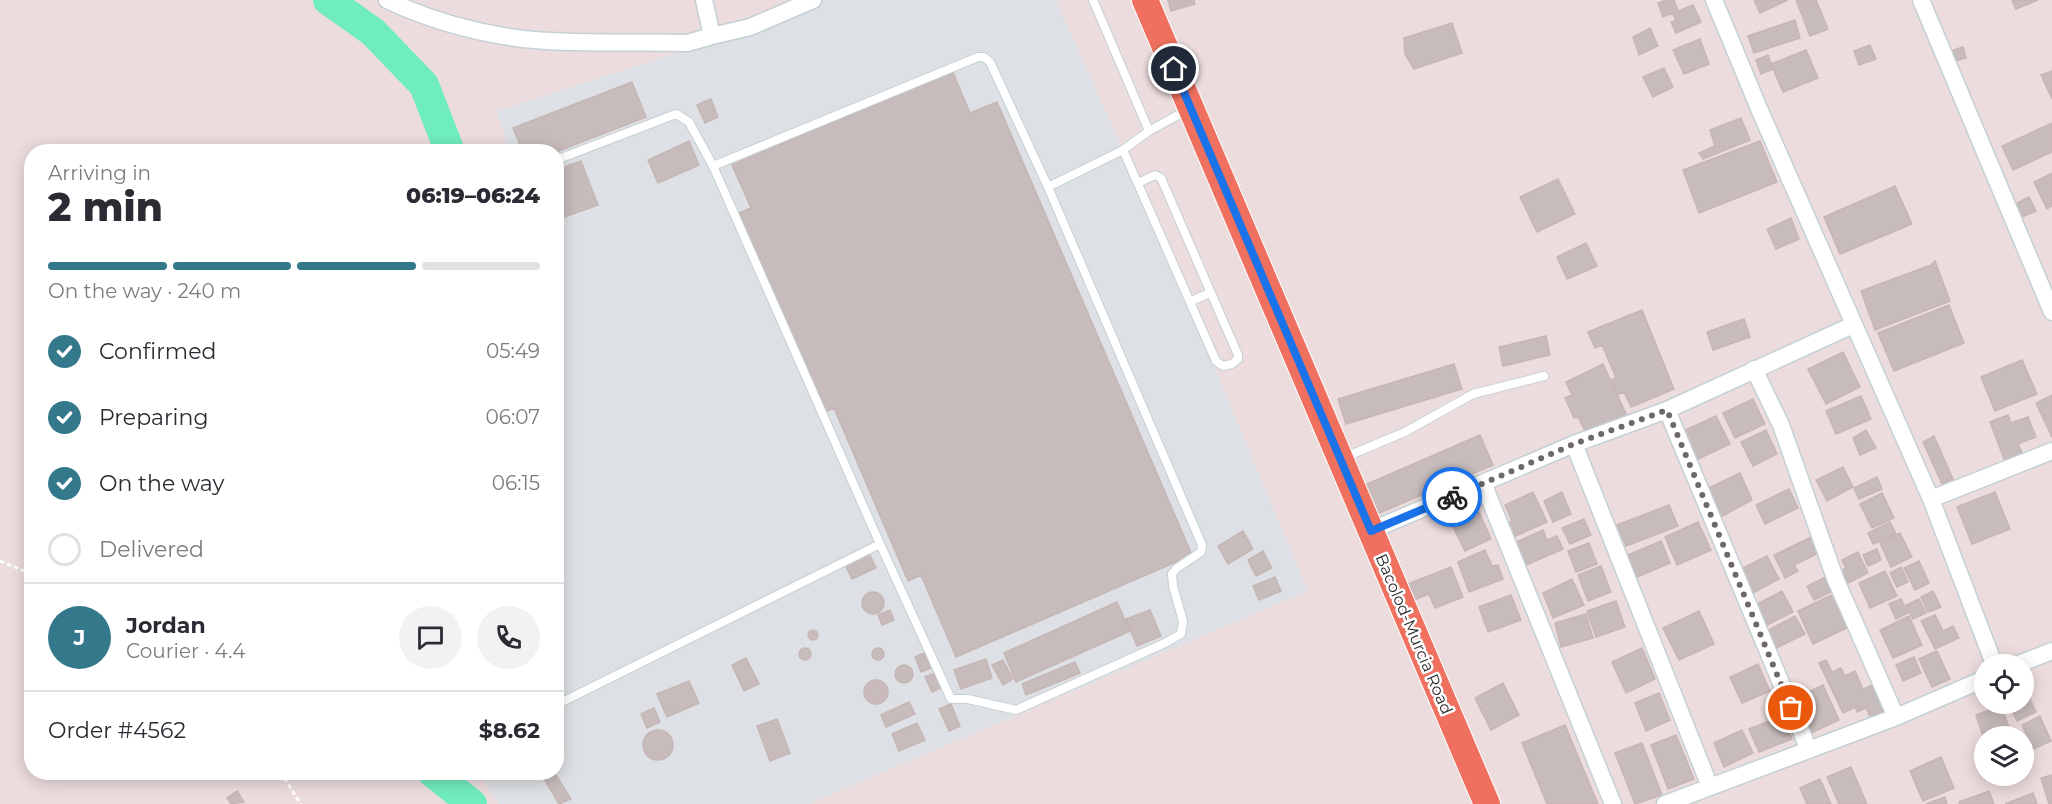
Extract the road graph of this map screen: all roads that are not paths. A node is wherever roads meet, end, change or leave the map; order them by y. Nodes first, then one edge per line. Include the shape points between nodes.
1 (387, 0) edge
2 (704, 0) edge
3 (1094, 0) edge
4 (1145, 0) edge
5 (1714, 0) edge
6 (1921, 0) edge
7 (807, 1) edge
8 (712, 36) junction
9 (1190, 108) junction
10 (1149, 131) junction
11 (1123, 150) junction
12 (564, 157) edge
13 (713, 166) junction
14 (1138, 183) junction
15 (1048, 187) junction
16 (1210, 293) junction
17 (1191, 302) junction
18 (2052, 312) edge
19 (1853, 325) junction
20 (1754, 369) junction
21 (1544, 376) dead end
22 (1667, 410) junction
23 (1574, 444) junction
24 (2052, 451) edge
25 (1340, 460) junction
26 (1483, 483) junction
27 (1931, 499) junction
28 (1371, 531) junction
29 (880, 544) junction
30 (2052, 651) edge
31 (1990, 654) edge
32 (2034, 658) edge
33 (1974, 683) edge
34 (564, 701) edge
35 (1896, 717) junction
36 (1809, 750) junction
37 (1710, 787) junction
38 (1487, 804) edge
39 (1613, 804) edge
40 (1665, 804) edge

1 - 8 street via 476,30 524,39 687,43
2 - 8 street
3 - 10 lane
4 - 9 main road, Bacolod-Murcia Road
5 - 19 street
6 - 18 street
7 - 8 street via 750,27
9 - 10 lane
9 - 25 main road, Bacolod-Murcia Road
10 - 11 lane
11 - 14 lane
11 - 15 lane
12 - 13 lane via 676,114 689,122
13 - 15 lane via 984,57 990,62
13 - 29 lane
14 - 16 lane via 1155,176 1161,178
14 - 17 lane
15 - 29 lane via 1202,545 1201,552 1172,574 1183,621 1181,634 1016,710 969,699 951,699
16 - 17 lane
16 - 17 lane via 1238,355 1232,364 1223,366 1216,361
19 - 20 street
19 - 27 street
20 - 22 street
20 - 35 street via 1781,425 1835,578
21 - 25 lane via 1473,394 1405,432
22 - 23 street
22 - 36 street
23 - 26 street
23 - 37 street
24 - 27 street
25 - 28 main road, Bacolod-Murcia Road
26 - 28 street
26 - 39 street
27 - 31 street
28 - 38 main road, Bacolod-Murcia Road
29 - 34 lane
30 - 32 street
33 - 35 street
35 - 36 street
36 - 37 street
37 - 40 street

